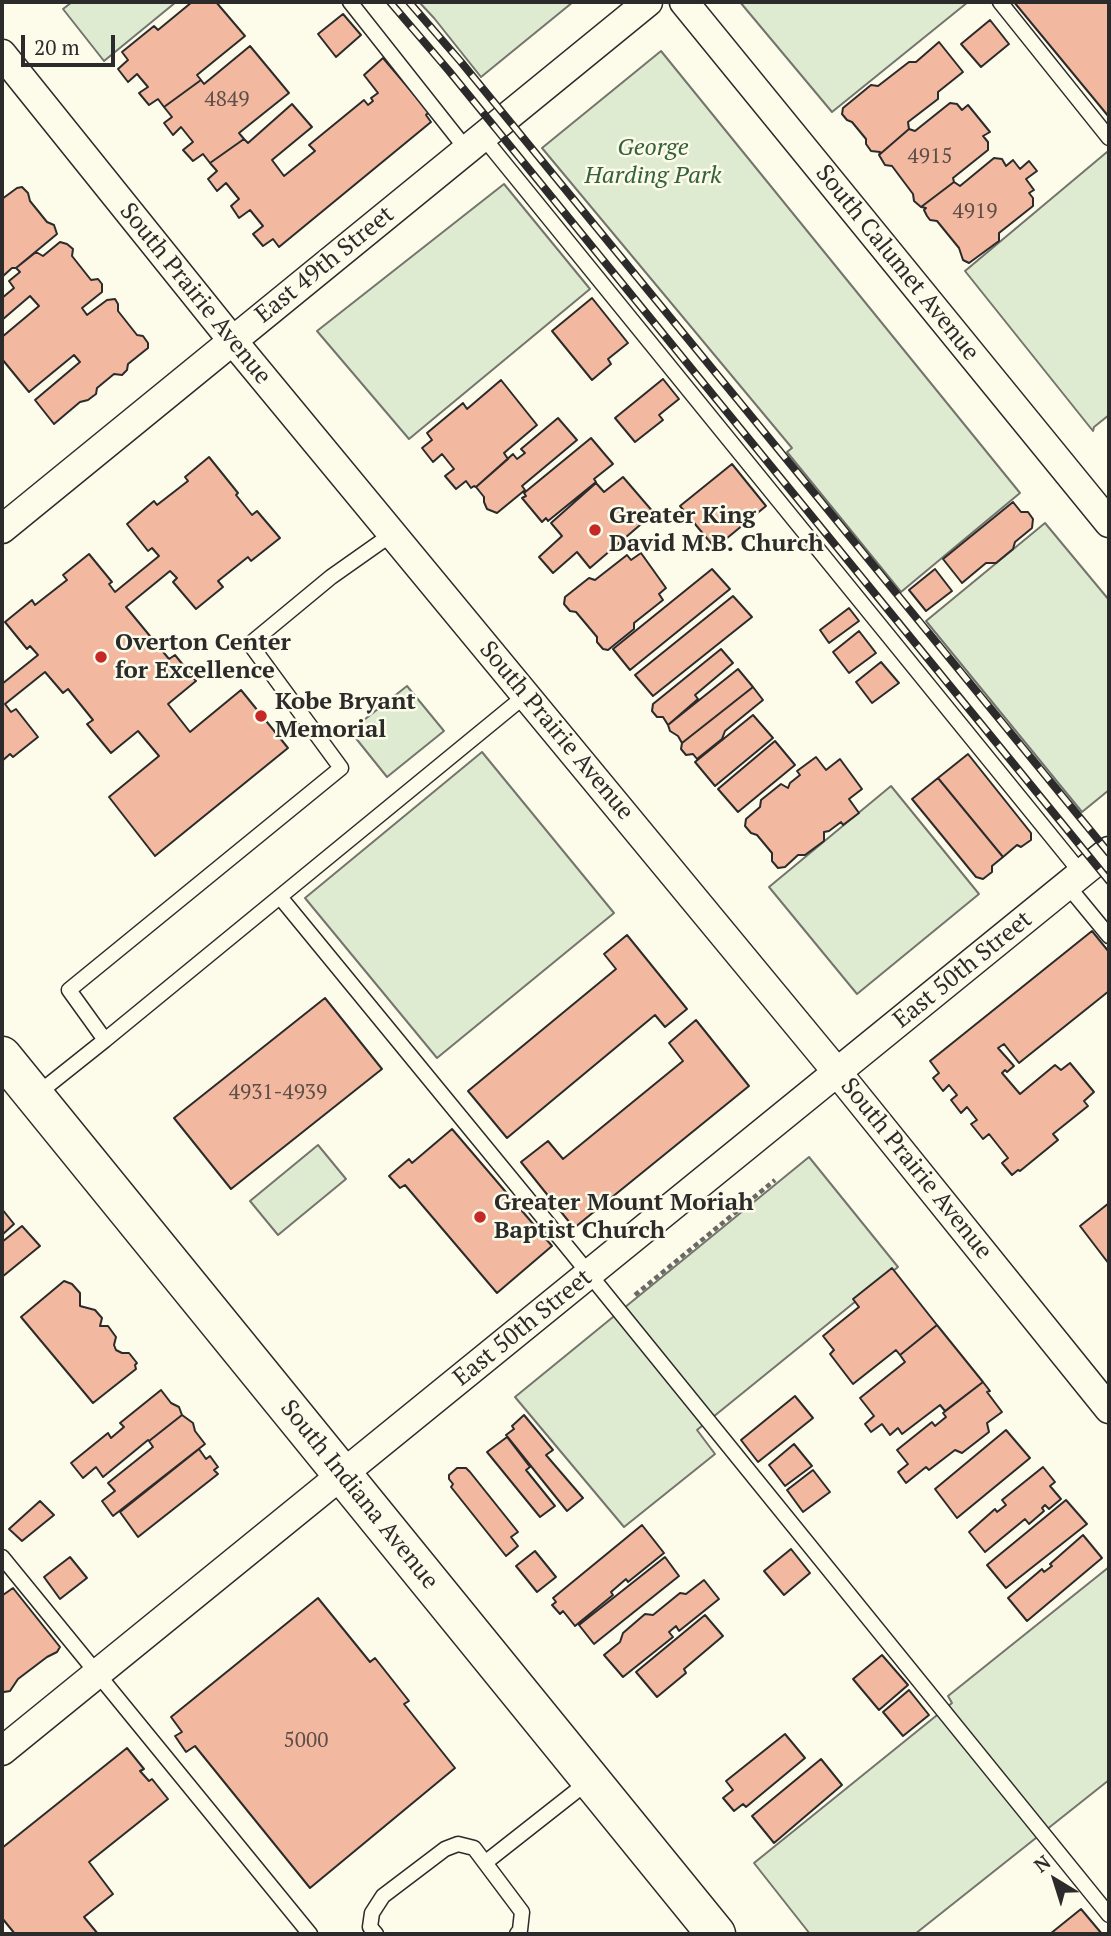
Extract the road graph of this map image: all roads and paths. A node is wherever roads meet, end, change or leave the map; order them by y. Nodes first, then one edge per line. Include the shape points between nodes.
1 (350, 2) edge
2 (648, 2) edge
3 (684, 2) edge
4 (1000, 2) edge
5 (2, 54) edge
6 (1109, 138) edge
7 (475, 143) junction
8 (232, 341) junction
9 (1109, 523) edge
10 (2, 529) edge
11 (392, 534) junction
12 (526, 695) junction
13 (1109, 851) edge
14 (1074, 880) junction
15 (280, 897) junction
16 (1109, 936) edge
17 (105, 1040) junction
18 (2, 1056) edge
19 (838, 1072) junction
20 (34, 1096) junction
21 (775, 1180) dead end
22 (589, 1274) junction
23 (618, 1309) junction
24 (1109, 1409) edge
25 (342, 1475) junction
26 (2, 1557) edge
27 (96, 1674) junction
28 (2, 1751) edge
29 (590, 1780) junction
30 (486, 1862) junction
31 (1109, 1915) edge
32 (310, 1934) edge
33 (376, 1934) edge
34 (517, 1934) edge
35 (716, 1934) edge

1 - 7 lane
2 - 7 street, East 49th Street
3 - 9 street, South Calumet Avenue
4 - 6 lane
5 - 8 street, South Prairie Avenue
7 - 8 street, East 49th Street
7 - 14 lane via 647,337 883,631
8 - 10 street, East 49th Street
8 - 11 street, South Prairie Avenue
11 - 12 street, South Prairie Avenue
11 - 17 lane via 250,644 341,768 69,990
12 - 15 lane
12 - 19 street, South Prairie Avenue
13 - 14 street, East 50th Street
14 - 16 lane
14 - 19 street, East 50th Street
15 - 17 lane
15 - 22 lane
17 - 20 lane
18 - 20 street, South Indiana Avenue
19 - 22 street, East 50th Street
19 - 24 street, South Prairie Avenue
20 - 25 street, South Indiana Avenue
21 - 23 path
22 - 23 lane
22 - 25 street, East 50th Street
23 - 31 lane
25 - 27 street, East 50th Street
25 - 29 street, South Indiana Avenue
26 - 27 lane
27 - 28 street, East 50th Street
27 - 32 lane
29 - 30 lane
29 - 35 street, South Indiana Avenue
30 - 33 lane via 474,1848 458,1844 444,1849 383,1896 372,1913 370,1927
30 - 34 lane via 522,1912

